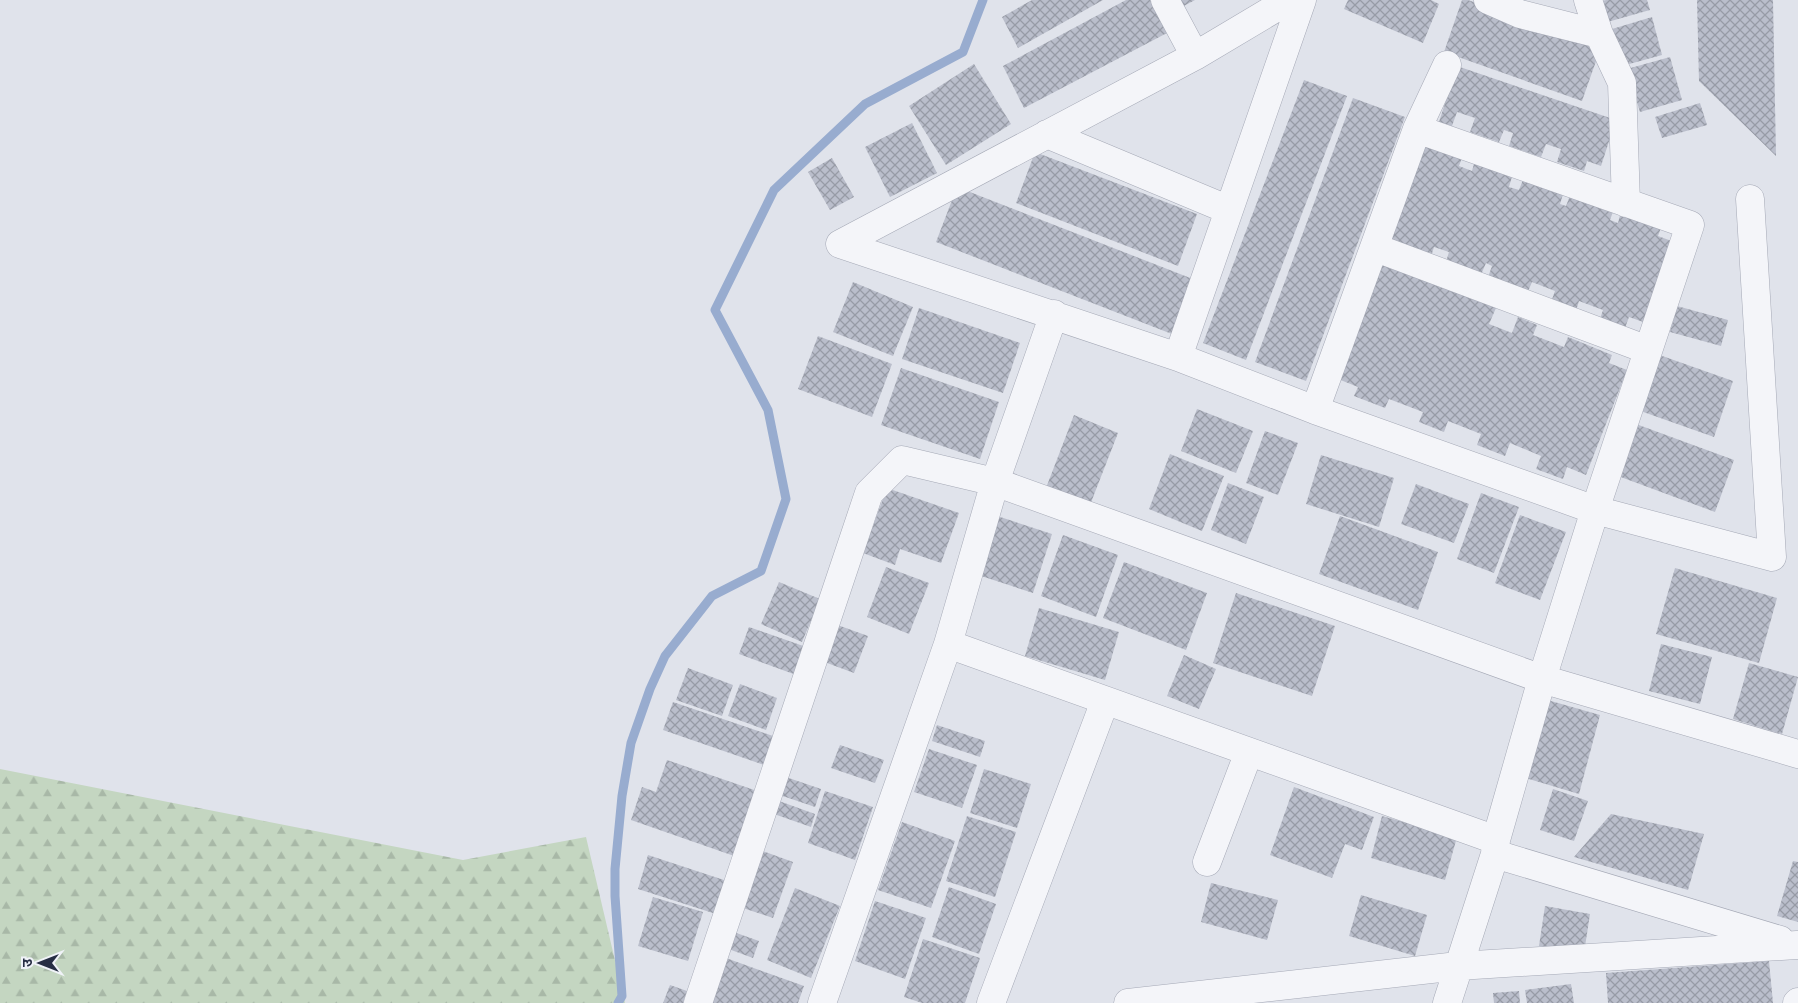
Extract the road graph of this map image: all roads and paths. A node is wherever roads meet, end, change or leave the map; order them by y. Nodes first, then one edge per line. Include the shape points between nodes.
1 (1165, 0) edge
2 (1289, 0) edge
3 (1302, 0) edge
4 (1488, 0) edge
5 (1549, 0) edge
6 (1588, 0) edge
7 (1520, 14) junction
8 (1599, 34) junction
9 (1195, 56) junction
10 (1447, 65) dead end
11 (1417, 129) junction
12 (1047, 134) junction
13 (1750, 200) dead end
14 (1626, 202) junction
15 (1229, 210) junction
16 (1376, 248) junction
17 (1054, 314) junction
18 (1648, 350) junction
19 (1178, 357) junction
20 (1315, 410) junction
21 (995, 482) junction
22 (1595, 510) junction
23 (948, 644) junction
24 (1542, 679) junction
25 (1105, 701) junction
26 (1249, 752) junction
27 (1798, 754) edge
28 (1495, 847) junction
29 (1207, 862) dead end
30 (1797, 945) edge
31 (1458, 966) junction
32 (698, 1003) edge
33 (822, 1003) edge
34 (991, 1003) edge
35 (1128, 1003) edge
36 (1447, 1003) edge

1 - 9 street
2 - 9 street
3 - 15 street
4 - 7 street
5 - 7 street
6 - 8 street
7 - 8 street
8 - 14 street via 1622,82
9 - 12 street
10 - 11 street
11 - 14 street
11 - 16 street
12 - 15 street
12 - 17 street via 840,244
13 - 22 street via 1772,557
14 - 18 street via 1690,225
15 - 19 street
16 - 18 street
16 - 20 street
17 - 19 street
17 - 21 street
18 - 22 street
19 - 20 street
20 - 22 street
21 - 23 street
21 - 24 street
21 - 32 street via 902,460 869,493
22 - 24 street
23 - 25 street
23 - 33 street
24 - 27 street
24 - 28 street
25 - 26 street
25 - 34 street
26 - 28 street
26 - 29 street
28 - 30 street
28 - 31 street
30 - 31 street
31 - 35 street
31 - 36 street

